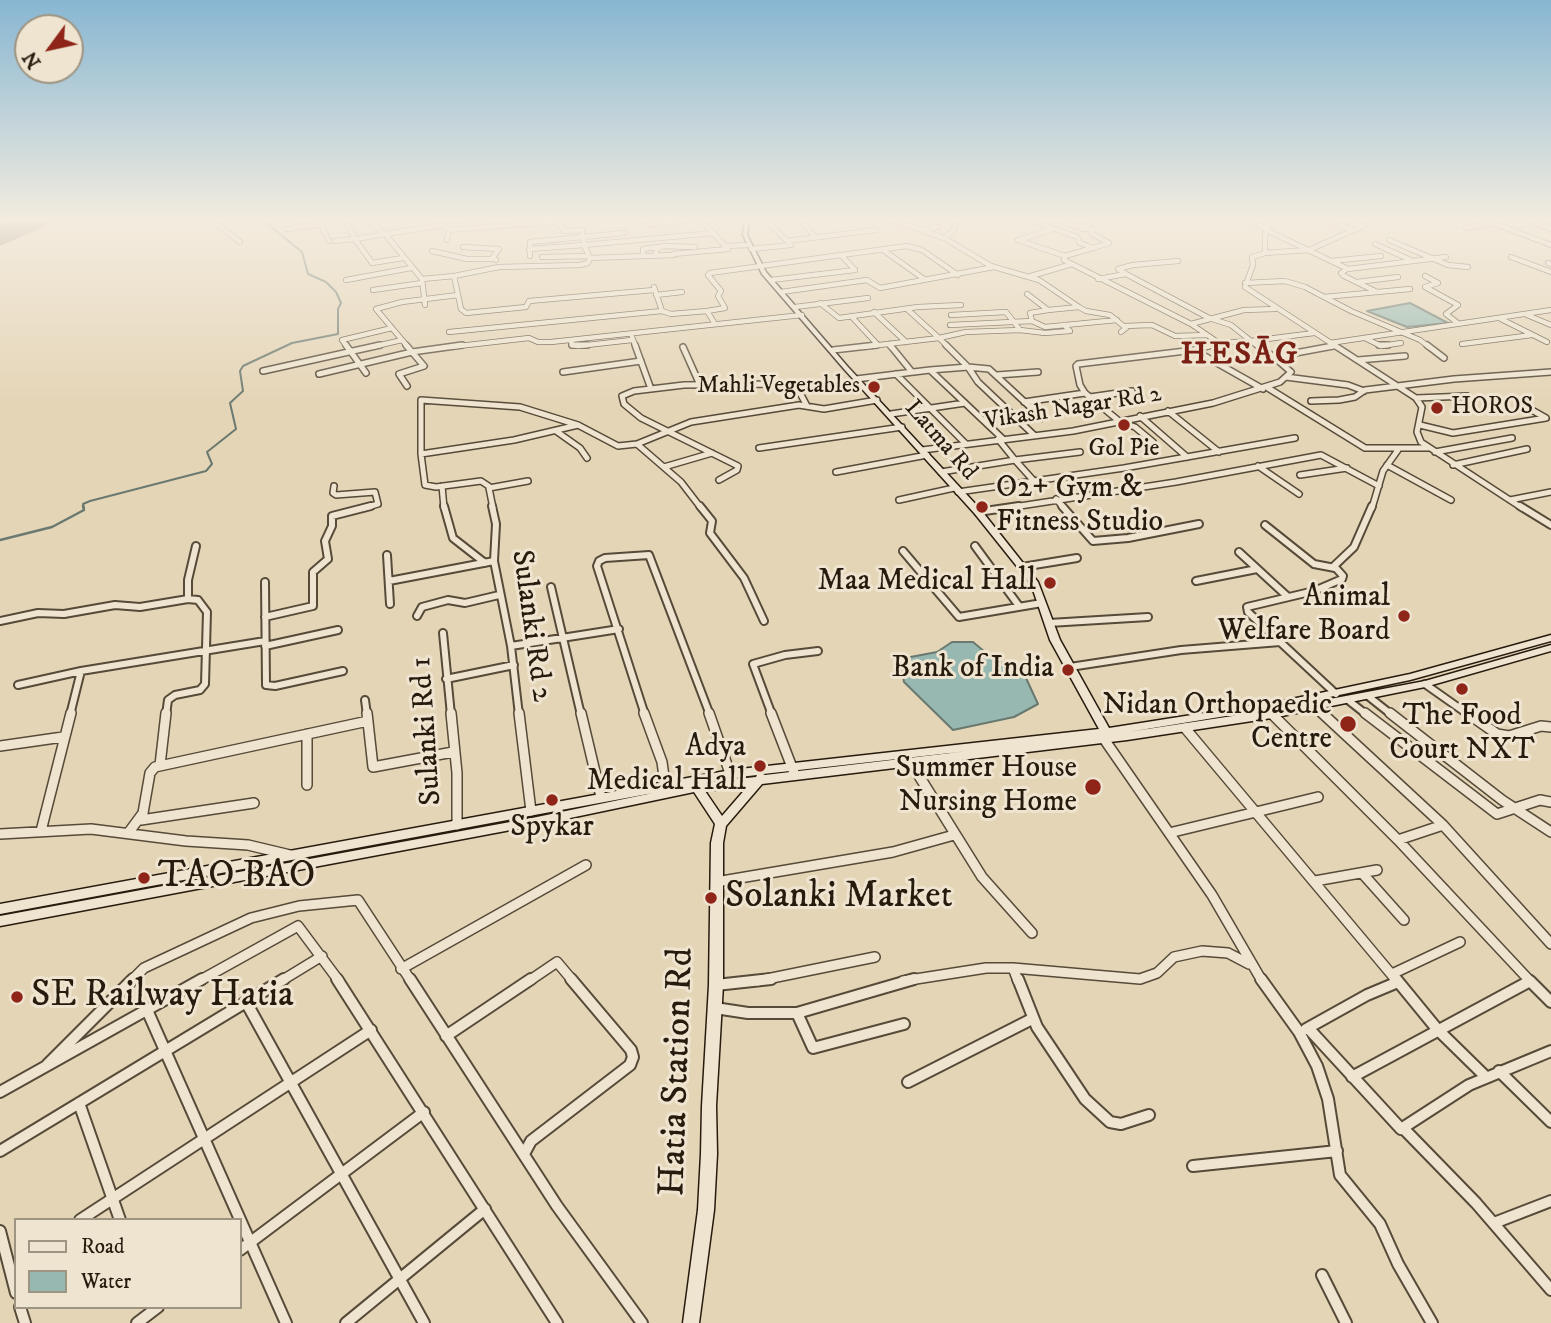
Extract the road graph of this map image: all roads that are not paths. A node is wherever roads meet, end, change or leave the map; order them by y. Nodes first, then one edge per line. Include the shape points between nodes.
1 (413, 283) edge
2 (422, 283) edge
3 (455, 283) edge
4 (714, 283) edge
5 (773, 283) edge
6 (847, 283) edge
7 (871, 283) edge
8 (906, 283) edge
9 (1039, 283) edge
10 (1105, 283) edge
11 (1143, 283) edge
12 (1245, 283) joint
13 (1250, 283) edge
14 (1292, 283) edge
15 (1358, 283) edge
16 (1438, 283) edge
17 (1410, 289) dead end
18 (373, 290) dead end
19 (655, 290) junction
20 (682, 292) dead end
21 (781, 292) junction
22 (1378, 293) junction
23 (1027, 294) dead end
24 (458, 295) junction
25 (1323, 297) junction
26 (425, 298) junction
27 (868, 298) dead end
28 (820, 303) junction
29 (425, 305) dead end
30 (961, 305) dead end
31 (795, 307) junction
32 (1079, 307) junction
33 (907, 309) junction
34 (1276, 309) junction
35 (1048, 310) junction
36 (1551, 310) edge
37 (662, 311) junction
38 (707, 311) junction
39 (874, 312) junction
40 (1527, 314) junction
41 (951, 315) dead end
42 (802, 316) junction
43 (851, 316) junction
44 (1213, 319) junction
45 (1500, 319) junction
46 (1117, 320) junction
47 (1032, 321) junction
48 (1016, 322) junction
49 (715, 324) junction
50 (1191, 324) junction
51 (1460, 324) junction
52 (950, 325) dead end
53 (1064, 325) junction
54 (1551, 325) edge
55 (1125, 326) junction
56 (392, 328) junction
57 (1020, 330) junction
58 (449, 332) dead end
59 (1121, 332) dead end
60 (1315, 333) junction
61 (1404, 333) junction
62 (1208, 335) junction
63 (1532, 335) junction
64 (632, 337) junction
65 (939, 338) junction
66 (1366, 338) junction
67 (402, 340) junction
68 (1251, 341) junction
69 (906, 342) junction
70 (1547, 342) dead end
71 (1219, 343) junction
72 (889, 344) junction
73 (1332, 344) junction
74 (1401, 344) dead end
75 (1462, 344) dead end
76 (878, 345) junction
77 (683, 347) dead end
78 (833, 350) junction
79 (1194, 350) junction
80 (350, 352) junction
81 (412, 352) junction
82 (1405, 356) dead end
83 (1274, 357) junction
84 (1444, 358) dead end
85 (1358, 360) junction
86 (641, 361) junction
87 (359, 364) junction
88 (968, 367) junction
89 (930, 370) junction
90 (263, 371) dead end
91 (564, 372) dead end
92 (912, 372) junction
93 (1038, 372) dead end
94 (1551, 372) edge
95 (366, 373) dead end
96 (319, 374) dead end
97 (896, 374) junction
98 (996, 375) junction
99 (1286, 377) junction
100 (856, 379) junction
101 (700, 385) junction
102 (407, 386) dead end
103 (1399, 386) junction
104 (651, 389) junction
105 (1265, 389) junction
106 (1132, 391) dead end
107 (1364, 391) junction
108 (1087, 396) junction
109 (1467, 396) dead end
110 (1416, 398) junction
111 (877, 400) junction
112 (1311, 401) dead end
113 (1024, 402) junction
114 (965, 403) junction
115 (1523, 405) dead end
116 (807, 406) junction
117 (931, 408) junction
118 (1168, 411) junction
119 (891, 414) junction
120 (1140, 416) junction
121 (1042, 418) dead end
122 (1122, 420) junction
123 (578, 425) junction
124 (1420, 425) junction
125 (902, 427) junction
126 (556, 431) junction
127 (666, 431) junction
128 (1034, 435) junction
129 (1295, 438) dead end
130 (1512, 438) dead end
131 (1001, 439) junction
132 (1153, 442) dead end
133 (637, 444) junction
134 (966, 444) junction
135 (759, 448) dead end
136 (1429, 448) junction
137 (1527, 449) dead end
138 (1398, 450) junction
139 (1080, 452) dead end
140 (1219, 452) junction
141 (1435, 452) junction
142 (712, 453) junction
143 (925, 453) junction
144 (421, 454) junction
145 (1187, 457) junction
146 (587, 458) dead end
147 (1015, 460) junction
148 (1387, 465) junction
149 (1453, 465) junction
150 (1258, 466) junction
151 (664, 467) junction
152 (1347, 468) junction
153 (836, 472) dead end
154 (941, 472) junction
155 (1300, 475) dead end
156 (719, 480) dead end
157 (1034, 480) junction
158 (528, 481) dead end
159 (334, 486) dead end
160 (442, 486) junction
161 (1379, 486) junction
162 (490, 488) junction
163 (956, 490) junction
164 (1551, 492) edge
165 (1299, 494) dead end
166 (1056, 499) junction
167 (899, 500) dead end
168 (1451, 500) dead end
169 (1509, 500) junction
170 (978, 512) junction
171 (1199, 524) dead end
172 (1265, 525) dead end
173 (1551, 525) edge
174 (196, 546) dead end
175 (975, 546) dead end
176 (903, 551) dead end
177 (1239, 552) dead end
178 (387, 555) dead end
179 (1077, 558) dead end
180 (494, 561) junction
181 (485, 563) junction
182 (1022, 567) junction
183 (1335, 568) junction
184 (1257, 569) junction
185 (1196, 580) dead end
186 (389, 581) junction
187 (265, 582) dead end
188 (551, 587) dead end
189 (499, 595) junction
190 (1288, 597) junction
191 (188, 599) junction
192 (1042, 603) junction
193 (390, 604) dead end
194 (1019, 606) junction
195 (416, 616) dead end
196 (265, 617) junction
197 (1148, 617) dead end
198 (0, 621) edge
199 (764, 621) dead end
200 (1049, 623) junction
201 (338, 629) dead end
202 (619, 629) junction
203 (443, 634) dead end
204 (562, 638) junction
205 (1551, 638) edge
206 (1280, 642) junction
207 (265, 643) junction
208 (511, 646) junction
209 (1551, 648) edge
210 (206, 650) junction
211 (818, 651) dead end
212 (514, 665) junction
213 (1070, 667) junction
214 (81, 671) junction
215 (343, 671) dead end
216 (446, 679) junction
217 (1425, 684) junction
218 (18, 685) dead end
219 (1381, 689) junction
220 (1336, 694) junction
221 (1368, 696) junction
222 (365, 700) dead end
223 (1348, 700) junction
224 (1315, 706) junction
225 (1272, 714) junction
226 (368, 721) junction
227 (1551, 727) edge
228 (1185, 728) junction
229 (307, 734) junction
230 (1107, 736) junction
231 (64, 737) junction
232 (0, 746) edge
233 (453, 752) junction
234 (911, 763) junction
235 (160, 765) junction
236 (793, 771) junction
237 (761, 775) junction
238 (732, 778) junction
239 (694, 784) junction
240 (307, 785) dead end
241 (665, 785) junction
242 (601, 797) junction
243 (1318, 797) dead end
244 (1551, 802) edge
245 (254, 803) dead end
246 (1516, 808) junction
247 (531, 811) junction
248 (1257, 813) junction
249 (141, 820) junction
250 (721, 824) junction
251 (457, 825) junction
252 (1443, 825) junction
253 (41, 831) junction
254 (130, 832) junction
255 (1551, 832) edge
256 (1169, 833) junction
257 (0, 834) edge
258 (954, 835) junction
259 (1398, 840) junction
260 (294, 856) junction
261 (586, 865) dead end
262 (1377, 870) dead end
263 (1362, 873) junction
264 (1315, 881) junction
265 (716, 882) junction
266 (0, 909) edge
267 (1404, 920) dead end
268 (0, 921) edge
269 (1032, 933) dead end
270 (1460, 942) dead end
271 (1551, 944) edge
272 (322, 957) junction
273 (875, 957) dead end
274 (1250, 964) junction
275 (1013, 968) junction
276 (401, 969) junction
277 (1395, 978) junction
278 (1530, 981) junction
279 (716, 985) junction
280 (246, 1002) junction
281 (1551, 1002) edge
282 (714, 1008) junction
283 (147, 1010) junction
284 (797, 1013) junction
285 (1032, 1019) junction
286 (904, 1024) dead end
287 (1437, 1029) junction
288 (371, 1030) junction
289 (1304, 1030) junction
290 (446, 1036) junction
291 (165, 1049) junction
292 (1551, 1051) edge
293 (47, 1065) junction
294 (1499, 1071) junction
295 (1352, 1077) junction
296 (1486, 1077) junction
297 (908, 1082) dead end
298 (292, 1083) junction
299 (0, 1091) edge
300 (79, 1103) junction
301 (424, 1112) junction
302 (1149, 1115) dead end
303 (1551, 1122) edge
304 (1403, 1128) junction
305 (206, 1138) junction
306 (0, 1151) edge
307 (1337, 1151) junction
308 (524, 1154) junction
309 (1193, 1166) dead end
310 (340, 1175) junction
311 (111, 1199) junction
312 (1551, 1201) edge
313 (485, 1209) junction
314 (83, 1218) edge
315 (119, 1218) edge
316 (235, 1218) edge
317 (1494, 1223) junction
318 (0, 1231) edge
319 (245, 1246) edge
320 (13, 1265) edge
321 (1322, 1275) dead end
322 (399, 1280) junction
323 (1551, 1290) edge
324 (154, 1309) edge
325 (555, 1322) edge
326 (137, 1323) edge
327 (286, 1323) edge
328 (346, 1323) edge
329 (424, 1323) edge
330 (642, 1323) edge
331 (691, 1323) edge
332 (1346, 1323) edge
333 (1432, 1323) edge

1 - 18 street
2 - 26 street
3 - 24 street
4 - 38 street via 725,308
5 - 21 main road, Latma Rd
6 - 21 street
7 - 8 street via 880,288
9 - 32 street
10 - 50 street
11 - 44 street
12 - 13 street
12 - 34 street via 1250,292
14 - 25 street
15 - 22 street
16 - 51 street via 1425,286 1458,305 1446,314
17 - 22 street
19 - 20 street
19 - 24 street via 529,301 526,307 468,313
19 - 37 street
21 - 31 main road, Latma Rd
22 - 25 street
23 - 35 street
24 - 26 street
25 - 61 street
26 - 29 street
26 - 56 street via 376,308
27 - 28 street
28 - 31 street
28 - 43 street via 838,318
30 - 33 street
31 - 42 main road, Latma Rd
32 - 35 street
32 - 46 street
33 - 39 street
33 - 65 street
34 - 44 street via 1244,310
34 - 60 street
35 - 47 street via 1030,313
36 - 40 street
37 - 38 street
37 - 58 street
38 - 49 street
39 - 43 street
39 - 69 street
40 - 45 street
40 - 54 street
41 - 48 street via 1005,312
42 - 49 street
42 - 78 main road, Latma Rd
43 - 76 street
44 - 50 street
44 - 68 street via 1231,325
45 - 51 street
45 - 63 street
46 - 53 street
46 - 55 street
47 - 48 street
47 - 53 street via 1042,327
48 - 52 street
48 - 57 street
49 - 64 street
50 - 62 street
51 - 61 street
53 - 57 street via 1070,331
55 - 59 street
55 - 62 street via 1152,325 1175,336
56 - 67 street
56 - 80 street via 343,339
57 - 65 street
60 - 68 street
60 - 73 street
61 - 66 street
61 - 84 street
62 - 71 street
63 - 70 street
63 - 75 street
64 - 81 street via 574,346 570,340 528,338
64 - 86 street
65 - 69 street
65 - 88 street
66 - 73 street
66 - 74 street via 1381,346
67 - 80 street
67 - 81 street
68 - 71 street
68 - 83 street
69 - 72 street
71 - 79 street
72 - 76 street
72 - 92 street
73 - 83 street
73 - 85 street
76 - 78 street
77 - 101 street
78 - 100 main road, Latma Rd
79 - 105 street
79 - 108 street via 1078,364 1080,385
80 - 87 street
80 - 90 street
81 - 87 street
81 - 102 street via 424,366 399,374
82 - 85 street
83 - 99 street via 1289,368
85 - 103 street
86 - 91 street
86 - 104 street
87 - 95 street
87 - 96 street
88 - 89 street
88 - 98 street via 985,367
88 - 128 street
89 - 92 street
89 - 114 street
92 - 97 street
93 - 98 street
94 - 103 street
97 - 100 street
97 - 117 street
98 - 113 street
99 - 105 street, Vikash Nagar Rd 2
99 - 107 street
100 - 111 main road, Latma Rd
101 - 104 street
101 - 116 street via 784,384 800,393
103 - 107 street
103 - 110 street
104 - 127 street via 622,398 641,418
105 - 118 street, Vikash Nagar Rd 2
105 - 138 street via 1365,448
106 - 108 street
107 - 112 street via 1352,398
108 - 113 street
108 - 122 street
109 - 110 street
110 - 124 street via 1423,407
111 - 116 street via 824,409
111 - 119 main road, Latma Rd
113 - 121 street
114 - 117 street
114 - 131 street
115 - 124 street via 1546,418 1453,433
116 - 127 street via 691,422
117 - 119 street
117 - 134 street
118 - 120 street, Vikash Nagar Rd 2
118 - 140 street
119 - 125 main road, Latma Rd
120 - 122 street, Vikash Nagar Rd 2
120 - 145 street
122 - 128 street, Vikash Nagar Rd 2
122 - 132 street
123 - 126 street
123 - 133 street via 618,446
123 - 144 street via 520,407 425,399 420,402
124 - 136 street via 1418,438
125 - 135 street
125 - 143 main road, Latma Rd
126 - 144 street
126 - 146 street
127 - 133 street
127 - 142 street
128 - 131 street, Vikash Nagar Rd 2
129 - 140 street
130 - 141 street
131 - 134 street, Vikash Nagar Rd 2
131 - 147 street
133 - 151 street
134 - 143 street, Vikash Nagar Rd 2
136 - 138 street
136 - 141 street
137 - 149 street
138 - 148 street
139 - 147 street
140 - 145 street
141 - 149 street
142 - 151 street
142 - 156 street via 739,468
143 - 153 street, Vikash Nagar Rd 2
143 - 154 main road, Latma Rd
144 - 160 street via 425,485
145 - 157 street
147 - 154 street
147 - 157 street
148 - 161 street
148 - 168 street
149 - 169 street
150 - 152 street via 1321,455
150 - 165 street
150 - 166 street
151 - 199 street via 712,521 710,533 744,578
152 - 155 street
152 - 161 street
154 - 163 main road, Latma Rd
157 - 163 street
158 - 162 street
159 - 196 street via 336,495 375,492 378,504 332,516 325,541 328,559 313,572 313,606
160 - 162 street via 481,481
160 - 181 street via 446,522 453,538
161 - 183 street via 1354,547
162 - 180 street, Sulanki Rd 2 via 496,528
163 - 167 street
163 - 170 main road, Latma Rd
164 - 169 street
166 - 170 street
166 - 171 street via 1093,541
169 - 173 street
170 - 182 main road, Latma Rd
172 - 183 street via 1314,564
174 - 191 street
175 - 194 street
176 - 194 street via 959,617
177 - 184 street
178 - 186 street
179 - 182 street
180 - 181 street
180 - 189 street, Sulanki Rd 2
181 - 186 street
182 - 192 main road, Latma Rd
183 - 190 street via 1342,579
184 - 185 street
184 - 190 street
186 - 193 street
187 - 196 street
188 - 204 street
189 - 195 street via 465,603 452,599 436,603 422,607
189 - 208 street, Sulanki Rd 2
190 - 206 street via 1247,607
191 - 198 street via 140,607 38,613
191 - 210 street via 204,605
192 - 194 street
192 - 200 main road, Latma Rd
196 - 207 street
197 - 200 street
200 - 213 main road, Latma Rd
201 - 207 street
202 - 204 street
202 - 238 street via 597,566 601,559 648,554
202 - 241 street via 662,762
203 - 216 street, Sulanki Rd 1
204 - 208 street
204 - 242 street
205 - 219 main road
206 - 213 street via 1181,650
206 - 220 street
207 - 210 street
207 - 215 street via 269,687
208 - 212 street, Sulanki Rd 2
209 - 217 main road
210 - 214 street
210 - 235 street via 203,687 168,701
211 - 236 street via 753,664
212 - 216 street
212 - 247 street, Sulanki Rd 2
213 - 230 main road, Latma Rd
214 - 218 street
214 - 231 street
216 - 233 street, Sulanki Rd 1
217 - 219 main road
217 - 227 street via 1497,734 1509,736
219 - 220 main road
219 - 221 main road
220 - 230 main road
221 - 223 main road
221 - 246 street
222 - 226 street
223 - 224 main road
223 - 246 street via 1494,813 1501,815
224 - 225 main road
224 - 252 street
225 - 228 main road
225 - 259 street
226 - 229 street
226 - 233 street via 373,767
228 - 230 main road
228 - 248 street
229 - 235 street
229 - 240 street
230 - 234 main road
230 - 236 main road
230 - 256 street
231 - 232 street
231 - 253 street
233 - 251 street, Sulanki Rd 1
234 - 236 main road
234 - 258 street
235 - 249 street via 150,773
236 - 237 main road
237 - 238 main road
237 - 250 main road
238 - 239 main road
239 - 241 main road
239 - 250 main road
239 - 268 main road via 507,827
241 - 242 main road
242 - 247 main road
243 - 248 street
244 - 246 street via 1540,800
245 - 249 street
246 - 255 street
247 - 251 main road
248 - 256 street
248 - 264 street
249 - 254 street
250 - 265 main road, Hatia Station Rd
251 - 260 main road
252 - 259 street
252 - 271 street
253 - 254 street
253 - 257 street
254 - 260 street via 248,845
256 - 274 street via 1212,895
258 - 265 street via 884,854
258 - 269 street via 982,877
259 - 278 street
260 - 266 main road
261 - 276 street
262 - 263 street
263 - 264 street
263 - 267 street
264 - 277 street
265 - 279 main road, Hatia Station Rd
270 - 277 street
272 - 280 street
272 - 283 street via 298,926
272 - 288 street
273 - 279 street via 767,980
274 - 275 street via 1228,953 1210,951 1174,957 1151,977 1140,979
274 - 289 street
275 - 284 street via 903,981
275 - 285 street
276 - 290 street
276 - 293 street via 358,900 274,911 144,968
277 - 287 street
277 - 289 street
278 - 281 street
278 - 287 street
279 - 282 main road, Hatia Station Rd
280 - 291 street
280 - 298 street
282 - 284 street
282 - 331 main road, Hatia Station Rd via 706,1210
283 - 291 street
283 - 293 street
284 - 286 street via 810,1046 818,1049
285 - 297 street
285 - 302 street via 1085,1099 1110,1122 1121,1124
287 - 295 street
287 - 296 street
288 - 298 street
288 - 301 street
289 - 295 street
289 - 307 street via 1333,1119
290 - 308 street
290 - 308 street via 557,962 631,1050 630,1065 547,1127
291 - 300 street
291 - 305 street
292 - 294 street
293 - 299 street
294 - 296 street
294 - 303 street
295 - 304 street via 1393,1123
296 - 304 street
298 - 305 street
298 - 310 street
300 - 306 street
300 - 311 street
301 - 310 street
301 - 313 street
304 - 317 street
305 - 311 street
305 - 316 street
307 - 309 street
307 - 333 street via 1340,1175 1380,1224
308 - 330 street via 556,1206
310 - 319 street
310 - 322 street
311 - 314 street
311 - 315 street
312 - 317 street
313 - 322 street
313 - 325 street
317 - 323 street
318 - 320 street
319 - 327 street
321 - 332 street
322 - 328 street
322 - 329 street
324 - 326 street

